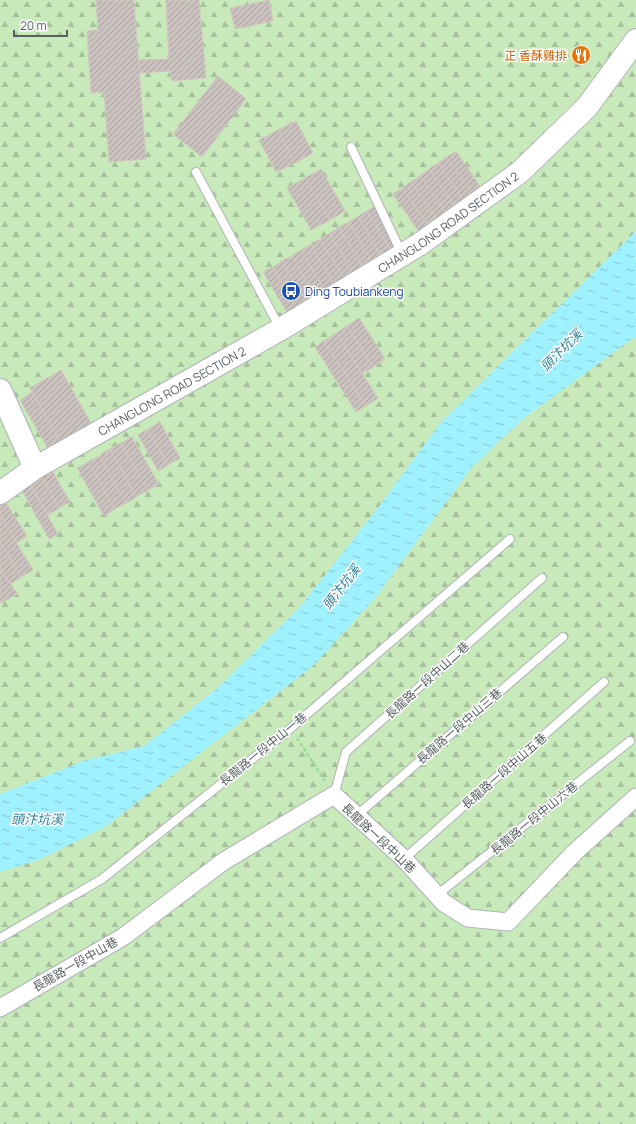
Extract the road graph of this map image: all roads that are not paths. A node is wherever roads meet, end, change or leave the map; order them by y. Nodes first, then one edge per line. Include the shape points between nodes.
1 (636, 40) edge
2 (351, 147) dead end
3 (196, 172) dead end
4 (402, 254) junction
5 (281, 329) junction
6 (0, 390) edge
7 (35, 468) junction
8 (0, 493) edge
9 (510, 539) dead end
10 (542, 578) dead end
11 (563, 637) dead end
12 (604, 682) dead end
13 (630, 741) dead end
14 (334, 795) junction
15 (636, 797) edge
16 (356, 816) junction
17 (404, 859) junction
18 (437, 896) junction
19 (0, 938) edge
20 (0, 1008) edge

1 - 4 main road, CHANGLONG ROAD SECTION 2 via 587,107 520,172
2 - 4 lane
3 - 5 lane
4 - 5 main road, CHANGLONG ROAD SECTION 2
5 - 7 main road, CHANGLONG ROAD SECTION 2
6 - 7 main road
7 - 8 main road, CHANGLONG ROAD SECTION 2
9 - 19 lane, 長龍路一段中山一巷 via 290,728 102,879
10 - 14 lane, 長龍路一段中山二巷 via 346,752
11 - 16 lane, 長龍路一段中山三巷
12 - 17 lane, 長龍路一段中山五巷
13 - 18 lane, 長龍路一段中山六巷
14 - 16 street, 長龍路一段中山巷
14 - 20 street, 長龍路一段中山巷 via 224,861 123,937
15 - 18 street, 長龍路一段中山巷 via 575,852 508,922 468,918
16 - 17 street, 長龍路一段中山巷
17 - 18 street, 長龍路一段中山巷

